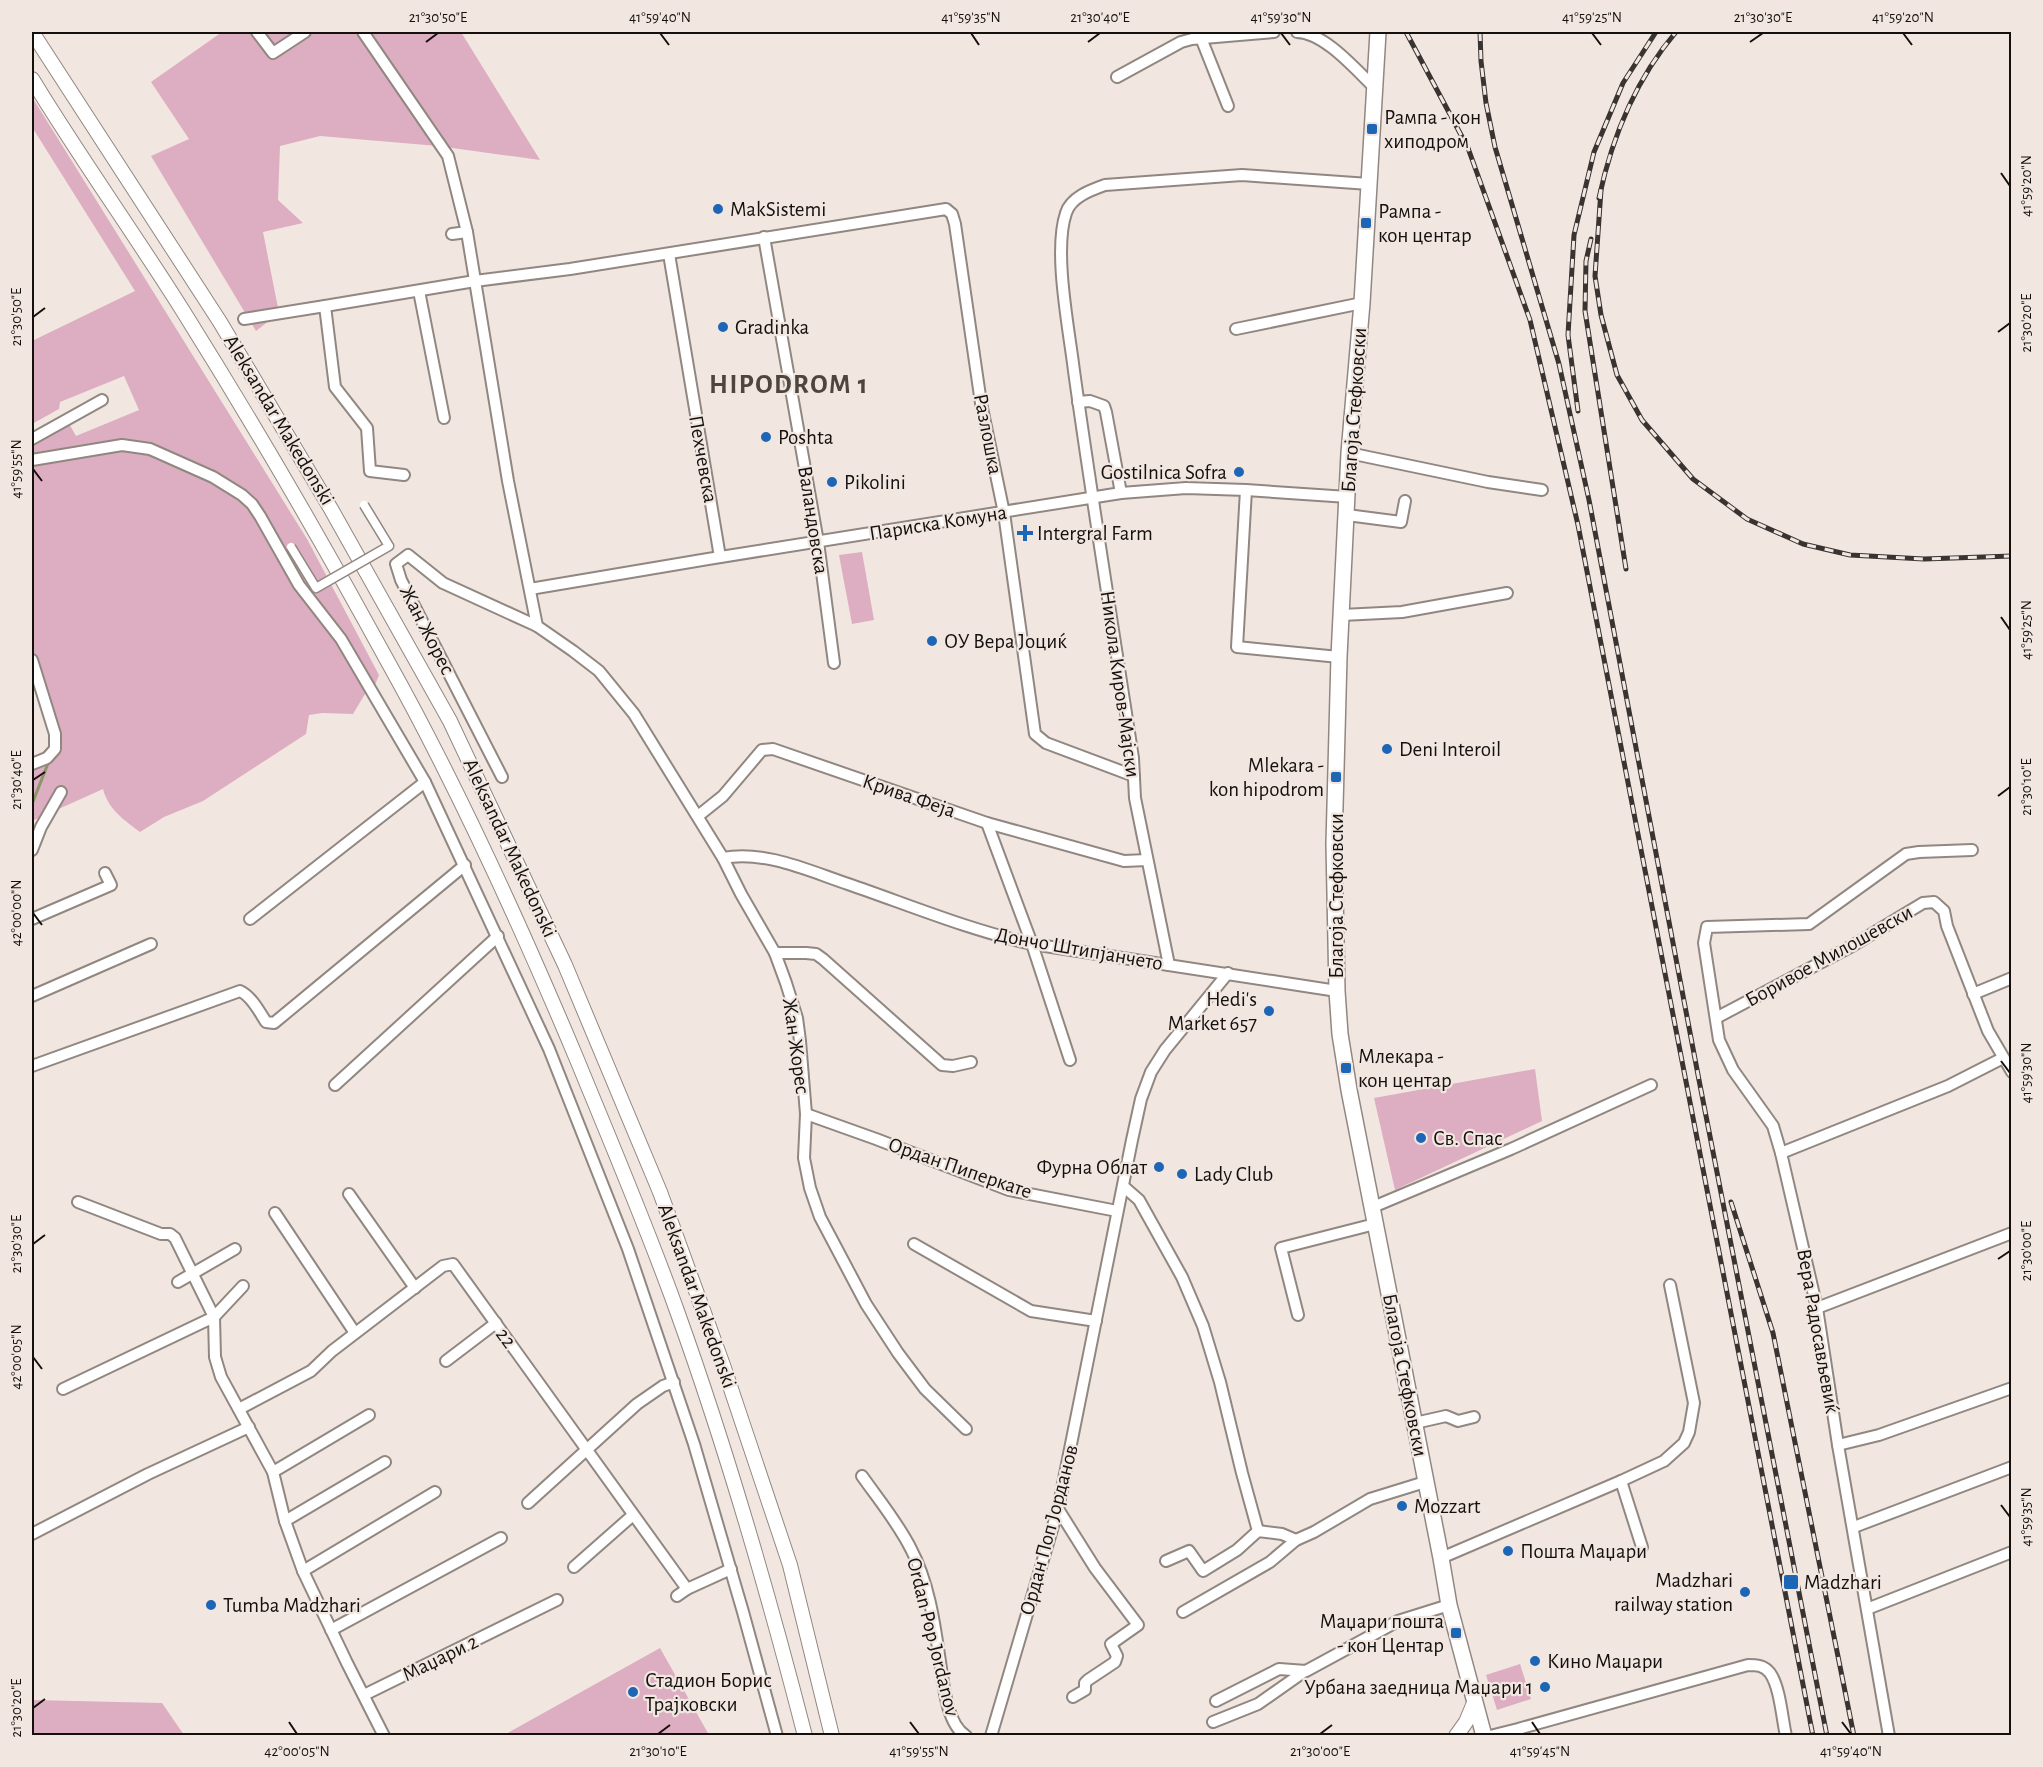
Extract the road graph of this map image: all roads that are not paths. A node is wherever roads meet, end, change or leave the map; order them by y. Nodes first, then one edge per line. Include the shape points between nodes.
1 (32, 32) edge
2 (258, 32) edge
3 (305, 32) edge
4 (363, 32) edge
5 (1274, 32) edge
6 (1297, 32) edge
7 (1324, 35) edge
8 (1375, 35) edge
9 (1201, 38) junction
10 (1117, 77) dead end
11 (32, 80) edge
12 (1375, 88) junction
13 (1228, 106) dead end
14 (1369, 184) junction
15 (467, 232) junction
16 (452, 234) dead end
17 (764, 237) junction
18 (669, 254) junction
19 (475, 281) junction
20 (419, 291) junction
21 (1362, 303) junction
22 (325, 306) junction
23 (244, 319) dead end
24 (1236, 329) dead end
25 (102, 400) dead end
26 (1078, 402) junction
27 (444, 418) dead end
28 (32, 439) edge
29 (1349, 453) junction
30 (32, 460) edge
31 (404, 475) dead end
32 (1246, 490) junction
33 (1542, 490) dead end
34 (1121, 493) junction
35 (1092, 497) junction
36 (1348, 497) junction
37 (1405, 501) dead end
38 (364, 504) dead end
39 (1004, 513) junction
40 (1347, 515) junction
41 (818, 542) junction
42 (291, 547) dead end
43 (720, 557) junction
44 (530, 589) junction
45 (1507, 593) dead end
46 (1342, 615) junction
47 (537, 626) junction
48 (1339, 657) junction
49 (32, 660) edge
50 (834, 663) dead end
51 (32, 764) edge
52 (1134, 776) junction
53 (502, 777) dead end
54 (425, 782) junction
55 (61, 792) dead end
56 (698, 816) junction
57 (987, 823) junction
58 (32, 850) edge
59 (1972, 850) dead end
60 (723, 858) junction
61 (1147, 860) junction
62 (465, 865) junction
63 (105, 873) dead end
64 (32, 919) edge
65 (250, 919) dead end
66 (498, 936) junction
67 (151, 944) dead end
68 (1032, 944) junction
69 (775, 953) junction
70 (1169, 965) junction
71 (1228, 973) junction
72 (2012, 978) edge
73 (1337, 991) junction
74 (1973, 994) junction
75 (32, 996) edge
76 (1716, 1018) junction
77 (2003, 1058) junction
78 (1070, 1060) dead end
79 (971, 1062) dead end
80 (32, 1066) edge
81 (2012, 1072) edge
82 (335, 1085) dead end
83 (1650, 1085) dead end
84 (806, 1114) junction
85 (1780, 1153) junction
86 (1124, 1186) junction
87 (349, 1194) dead end
88 (78, 1202) dead end
89 (1372, 1208) junction
90 (1117, 1211) junction
91 (275, 1213) dead end
92 (1375, 1224) junction
93 (2012, 1233) edge
94 (914, 1244) dead end
95 (235, 1249) dead end
96 (194, 1274) junction
97 (178, 1282) dead end
98 (1670, 1284) dead end
99 (243, 1286) dead end
100 (415, 1288) junction
101 (1817, 1308) junction
102 (1298, 1315) dead end
103 (214, 1317) junction
104 (1096, 1321) junction
105 (496, 1323) junction
106 (355, 1333) junction
107 (446, 1360) dead end
108 (674, 1382) junction
109 (2012, 1388) edge
110 (63, 1389) dead end
111 (238, 1409) junction
112 (369, 1415) dead end
113 (1474, 1417) dead end
114 (1415, 1423) junction
115 (249, 1427) junction
116 (966, 1429) dead end
117 (1838, 1445) junction
118 (587, 1448) junction
119 (386, 1462) dead end
120 (2012, 1467) edge
121 (273, 1472) junction
122 (862, 1476) dead end
123 (1425, 1482) junction
124 (1621, 1482) junction
125 (435, 1492) dead end
126 (528, 1503) dead end
127 (1058, 1509) junction
128 (633, 1515) junction
129 (285, 1521) junction
130 (1854, 1527) junction
131 (1258, 1531) junction
132 (32, 1534) edge
133 (501, 1538) dead end
134 (1296, 1540) junction
135 (1642, 1547) dead end
136 (2012, 1552) edge
137 (1441, 1558) junction
138 (1166, 1561) dead end
139 (574, 1567) dead end
140 (731, 1569) junction
141 (303, 1571) junction
142 (687, 1589) junction
143 (676, 1596) dead end
144 (557, 1600) dead end
145 (1449, 1605) junction
146 (1867, 1609) junction
147 (1182, 1612) dead end
148 (331, 1630) junction
149 (1305, 1671) junction
150 (364, 1695) junction
151 (1073, 1697) dead end
152 (1216, 1701) dead end
153 (1474, 1703) junction
154 (1213, 1722) dead end
155 (384, 1736) edge
156 (777, 1736) edge
157 (805, 1736) edge
158 (832, 1736) edge
159 (966, 1736) edge
160 (991, 1736) edge
161 (1456, 1736) edge
162 (1484, 1736) edge
163 (1491, 1736) edge
164 (1786, 1736) edge
165 (1889, 1736) edge

1 - 158 street, Aleksandar Makedonski via 220,322 331,508 450,721 565,964 660,1192 723,1368 790,1565
2 - 3 street via 273,53
4 - 15 street via 448,156
5 - 9 street
6 - 7 street
7 - 12 street
8 - 12 main road, Благоја Стефковски
9 - 10 street via 1181,42
9 - 13 street
11 - 157 street, Aleksandar Makedonski via 182,309 272,457 390,666 477,835 621,1165 676,1310 758,1559
12 - 14 main road, Благоја Стефковски
14 - 21 main road, Благоја Стефковски
14 - 26 street, Никола Киров-Мајски via 1242,175 1105,185 1080,196 1067,210 1061,264
15 - 16 street
15 - 19 street
17 - 18 street
17 - 39 street, Разлошка via 946,209 952,214 981,403
17 - 41 street, Валандовска
18 - 19 street
18 - 43 street, Пехчевска
19 - 20 street
19 - 44 street
20 - 22 street
20 - 27 street
21 - 24 street
21 - 29 main road, Благоја Стефковски
22 - 23 street
22 - 31 street via 335,387 367,428 370,471
25 - 28 street
26 - 34 street via 1104,406
26 - 35 street, Никола Киров-Мајски
29 - 33 street
29 - 36 main road, Благоја Стефковски
30 - 54 street via 137,446 213,477 242,495 260,516 299,585 341,639
32 - 34 street, Париска Комуна via 1186,488
32 - 36 street, Париска Комуна
32 - 48 street via 1237,647
34 - 35 street, Париска Комуна
35 - 39 street, Париска Комуна
35 - 52 street, Никола Киров-Мајски
36 - 40 main road, Благоја Стефковски
37 - 40 street via 1401,522
38 - 42 street, bridge via 389,546 316,588
39 - 41 street, Париска Комуна
39 - 52 street, Разлошка via 1035,734 1046,743
40 - 46 main road, Благоја Стефковски
41 - 43 street, Париска Комуна
41 - 50 street, Валандовска
43 - 44 street, Париска Комуна
44 - 47 street
45 - 46 street via 1402,612
46 - 48 main road, Благоја Стефковски
47 - 53 street, Жан Жорес via 443,583 408,555 396,564
47 - 56 street, Жан Жорес via 598,670 634,714
48 - 73 main road, Благоја Стефковски via 1334,844
49 - 51 street via 55,734 55,749 47,758
52 - 61 street, Никола Киров-Мајски
54 - 62 street
54 - 65 street
55 - 58 street
56 - 57 street, Крива Феја via 723,796 758,755 773,749
56 - 60 street, Жан Жорес
57 - 61 street, Крива Феја via 1124,861
57 - 68 street
59 - 76 street, Вера Радосављевиќ via 1906,854 1809,924 1707,927 1704,943
60 - 68 street, Дончо Штипјанчето via 738,855 792,865 977,930
60 - 69 street, Жан Жорес
61 - 70 street, Никола Киров-Мајски
62 - 66 street
62 - 80 street via 274,1023 266,1022 240,991
63 - 64 street via 111,885
66 - 82 street
66 - 108 street via 597,1168
67 - 75 street
68 - 70 street, Дончо Штипјанчето
68 - 78 street
69 - 79 street via 816,954 942,1065
69 - 84 street, Жан Жорес via 797,1018
70 - 71 street, Дончо Штипјанчето
71 - 73 street, Дончо Штипјанчето
71 - 86 street, Ордан Поп Јорданов via 1151,1072 1141,1099
72 - 74 street
73 - 89 main road, Благоја Стефковски via 1345,1065
74 - 76 street, Боривое Милошевски via 1944,911 1929,902
74 - 77 street, Боривое Милошевски
76 - 85 street, Вера Радосављевиќ via 1719,1041 1733,1070 1773,1126
77 - 81 street, Боривое Милошевски
77 - 85 street via 1948,1086
83 - 89 street
84 - 90 street, Ордан Пиперкате via 1009,1190
84 - 116 street, Жан Жорес via 804,1158 820,1217 866,1304 898,1353 924,1389
85 - 101 street, Вера Радосављевиќ
86 - 90 street, Ордан Поп Јорданов
86 - 131 street via 1139,1200 1182,1277 1203,1326
87 - 100 street
88 - 96 street via 173,1235
89 - 92 main road, Благоја Стефковски
90 - 104 street, Ордан Поп Јорданов
91 - 106 street
92 - 102 street via 1281,1248
92 - 114 main road, Благоја Стефковски
93 - 101 street
94 - 104 street via 1032,1311
95 - 96 street
96 - 97 street
96 - 103 street
98 - 124 street via 1694,1403 1689,1432 1684,1443 1669,1456
99 - 103 street
100 - 105 street, 22 via 443,1266 453,1264
100 - 106 street, 22
101 - 117 street, Вера Радосављевиќ
103 - 110 street
103 - 111 street via 215,1357
104 - 127 street, Ордан Поп Јорданов
105 - 107 street
105 - 118 street, 22
106 - 111 street, 22 via 311,1371
108 - 118 street via 637,1404
108 - 140 street
109 - 117 street via 1879,1435
111 - 115 street
112 - 121 street
113 - 114 street via 1458,1421 1446,1416
114 - 123 main road, Благоја Стефковски
115 - 121 street
115 - 132 street
117 - 130 street, Вера Радосављевиќ
118 - 126 street
118 - 128 street, 22
119 - 129 street
120 - 130 street
121 - 129 street
122 - 159 street, Ordan Pop Jordanov via 896,1523 921,1573 953,1724
123 - 134 street via 1370,1499
123 - 137 main road, Благоја Стефковски
124 - 135 street
124 - 137 street
125 - 141 street
127 - 151 street via 1095,1568 1138,1625 1111,1644 1117,1656 1115,1662 1088,1680 1085,1690
127 - 160 street, Ордан Поп Јорданов
128 - 139 street
128 - 142 street, 22
129 - 141 street
130 - 146 street, Вера Радосављевиќ
131 - 134 street
131 - 138 street via 1238,1550 1203,1571 1189,1551
133 - 148 street
134 - 147 street via 1270,1562
136 - 146 street
137 - 145 main road, Благоја Стефковски
140 - 142 street
140 - 156 street
141 - 148 street
142 - 143 street
144 - 150 street, Маџари 2
145 - 149 street via 1398,1621
145 - 153 main road, Благоја Стефковски
146 - 165 street, Вера Радосављевиќ
148 - 150 street
149 - 152 street via 1279,1669
149 - 154 street via 1258,1704
150 - 155 street
153 - 161 street
153 - 162 main road, Благоја Стефковски
163 - 164 street via 1748,1665 1758,1665 1769,1672

